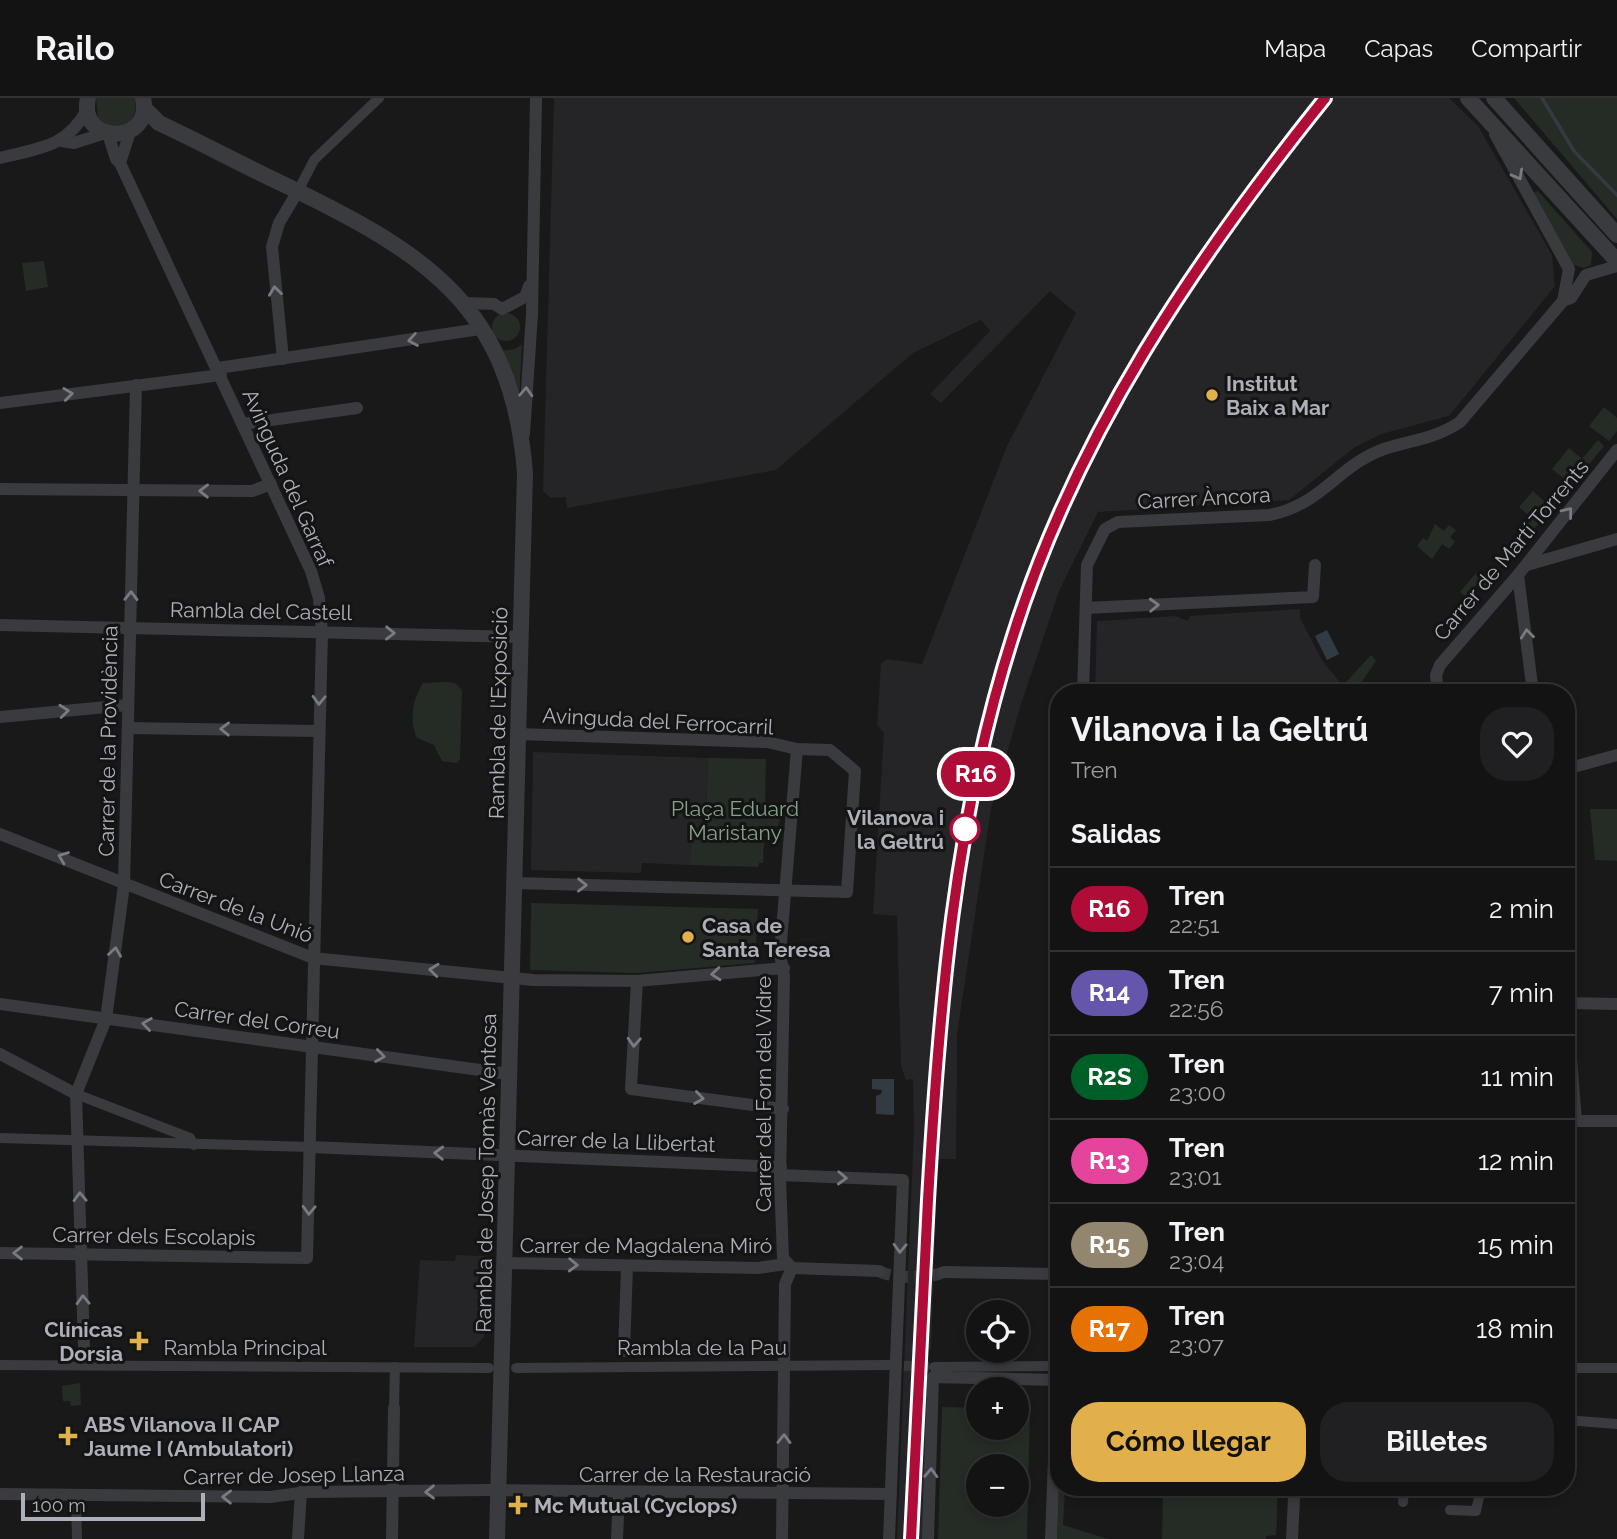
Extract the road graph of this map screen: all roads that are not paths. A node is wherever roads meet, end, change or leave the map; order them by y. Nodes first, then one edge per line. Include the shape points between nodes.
1 (379, 98) edge
2 (536, 98) edge
3 (1468, 98) edge
4 (1494, 98) edge
5 (146, 102) edge
6 (88, 104) edge
7 (1485, 116) junction
8 (159, 123) junction
9 (133, 129) junction
10 (106, 134) junction
11 (62, 141) junction
12 (0, 158) edge
13 (120, 163) junction
14 (298, 191) junction
15 (1617, 235) edge
16 (1617, 263) edge
17 (1569, 270) junction
18 (1586, 275) junction
19 (531, 282) junction
20 (1563, 301) junction
21 (464, 303) junction
22 (480, 329) junction
23 (283, 359) junction
24 (219, 372) junction
25 (136, 385) junction
26 (0, 403) edge
27 (357, 408) dead end
28 (243, 424) junction
29 (523, 448) junction
30 (1617, 450) edge
31 (271, 484) junction
32 (0, 489) edge
33 (133, 489) junction
34 (1617, 539) edge
35 (1315, 565) dead end
36 (1522, 570) junction
37 (1086, 608) junction
38 (0, 625) edge
39 (130, 628) junction
40 (322, 632) junction
41 (521, 637) junction
42 (1083, 684) edge
43 (1437, 684) edge
44 (1532, 684) edge
45 (128, 705) junction
46 (0, 717) edge
47 (128, 728) junction
48 (318, 731) junction
49 (518, 734) junction
50 (797, 749) junction
51 (1617, 755) edge
52 (1575, 767) edge
53 (0, 834) edge
54 (514, 883) junction
55 (124, 885) junction
56 (787, 889) junction
57 (313, 958) junction
58 (784, 968) junction
59 (512, 979) junction
60 (637, 981) junction
61 (1575, 1003) edge
62 (0, 1004) edge
63 (1617, 1004) edge
64 (106, 1019) junction
65 (312, 1046) junction
66 (0, 1054) edge
67 (509, 1074) junction
68 (76, 1092) junction
69 (783, 1109) junction
70 (1575, 1121) edge
71 (1617, 1121) edge
72 (0, 1138) edge
73 (75, 1140) junction
74 (194, 1145) junction
75 (310, 1147) junction
76 (507, 1157) junction
77 (782, 1170) junction
78 (0, 1253) edge
79 (82, 1254) junction
80 (307, 1258) joint
81 (505, 1263) junction
82 (787, 1263) junction
83 (627, 1267) junction
84 (879, 1271) tunnel mouth
85 (944, 1272) tunnel mouth
86 (1050, 1274) edge
87 (84, 1348) dead end
88 (624, 1351) dead end
89 (0, 1365) edge
90 (889, 1365) tunnel mouth
91 (785, 1366) junction
92 (1050, 1366) edge
93 (395, 1367) junction
94 (502, 1368) junction
95 (1575, 1368) edge
96 (1617, 1368) edge
97 (934, 1372) junction
98 (1050, 1379) edge
99 (394, 1408) joint
100 (1575, 1421) edge
101 (1617, 1424) edge
102 (498, 1491) junction
103 (301, 1492) junction
104 (619, 1492) junction
105 (393, 1493) junction
106 (0, 1494) edge
107 (783, 1494) junction
108 (891, 1494) junction
109 (1053, 1496) edge
110 (1293, 1496) edge
111 (1403, 1496) edge
112 (1479, 1496) edge
113 (76, 1501) dead end
114 (1403, 1502) dead end
115 (1450, 1510) dead end
116 (77, 1539) edge
117 (298, 1539) edge
118 (392, 1539) edge
119 (497, 1539) edge
120 (617, 1539) edge
121 (782, 1539) edge
122 (890, 1539) edge
123 (928, 1539) edge
124 (1051, 1539) edge
125 (1292, 1539) edge

1 - 14 street via 314,160
2 - 19 street, Rambla de l'Exposició
3 - 7 street
4 - 15 street
5 - 8 street, Rambla de l'Exposició
5 - 9 street
6 - 10 street via 93,124
6 - 11 street via 77,128
7 - 16 street
7 -> 17 street
8 - 9 street
8 - 14 street, Rambla de l'Exposició
9 - 10 street
9 - 13 street
10 - 11 street via 74,143
10 - 13 street, Avinguda del Garraf
11 - 12 street
13 - 24 street, Avinguda del Garraf
14 - 21 street, Rambla de l'Exposició via 407,250
23 -> 14 street via 272,247 279,223
16 - 18 street
17 - 18 street
17 - 20 street, Carrer Àncora
18 - 20 street, Carrer Àncora via 1571,298
19 - 21 street via 525,297 502,309 494,304
29 -> 19 street, Rambla de l'Exposició
20 - 37 street, Carrer Àncora via 1460,422 1432,438 1384,449 1359,462 1292,511 1118,522 1105,529 1087,565
21 - 22 street, Rambla de l'Exposició
22 -> 23 street
22 - 29 street, Rambla de l'Exposició via 505,377
23 - 24 street
24 - 25 street
24 - 28 street, Avinguda del Garraf
26 -> 25 street
25 - 33 street, Carrer de la Providència
27 - 28 street
28 - 31 street, Avinguda del Garraf
29 - 41 street, Rambla de l'Exposició
36 -> 30 street, Carrer de Martí Torrents
31 -> 33 street via 252,491
31 - 40 street, Avinguda del Garraf via 311,571
32 - 33 street
39 -> 33 street, Carrer de la Providència
34 - 36 street
37 -> 35 street via 1313,597
36 - 43 street, Carrer de Martí Torrents via 1440,665
44 -> 36 street
37 - 42 street, Carrer Àncora
38 - 39 street, Rambla del Castell
39 - 40 street, Rambla del Castell
39 - 45 street, Carrer de la Providència
40 -> 41 street, Rambla del Castell
40 -> 48 street, Avinguda del Garraf
41 - 49 street, Rambla de l'Exposició
46 -> 45 street
45 - 47 street, Carrer de la Providència
48 -> 47 street
47 - 55 street, Carrer de la Providència
48 - 57 street, Avinguda del Garraf
49 - 50 street, Avinguda del Ferrocarril via 767,742
49 - 54 street, Rambla de l'Exposició
50 - 56 street
50 - 56 street via 830,750 855,771 846,892
51 - 52 street
55 -> 53 street, Carrer de la Unió
54 -> 56 street
54 - 59 street, Rambla de l'Exposició
55 - 57 street, Carrer de la Unió
64 -> 55 street, Carrer de la Providència
56 - 58 street, Carrer del Forn del Vidre via 780,954
59 -> 57 street, Carrer de la Unió
57 - 65 street, Avinguda del Garraf
58 -> 60 street, Carrer de la Unió
58 - 69 street, Carrer del Forn del Vidre
59 - 60 street, Carrer de la Unió
59 - 67 street, Rambla de Josep Tomàs Ventosa
60 -> 69 street via 631,1089
61 - 63 street
62 - 64 street, Carrer del Correu
65 -> 64 street, Carrer del Correu
64 - 68 street, Carrer de la Providència
65 -> 67 street, Carrer del Correu
65 - 75 street, Avinguda del Garraf
66 - 68 street
67 - 76 street, Rambla de Josep Tomàs Ventosa
68 - 73 street
68 - 74 street via 190,1138
69 - 77 street, Carrer del Forn del Vidre
70 - 71 street
72 - 73 street, Carrer de la Llibertat
73 - 74 street, Carrer de la Llibertat
79 -> 73 street
74 - 75 street, Carrer de la Llibertat
76 -> 75 street, Carrer de la Llibertat
75 -> 80 street, Avinguda del Garraf
76 - 77 street, Carrer de la Llibertat
76 - 81 street, Rambla de Josep Tomàs Ventosa
77 - 82 street, Carrer del Forn del Vidre
77 -> 108 street, Carrer de la Llibertat via 903,1180
79 -> 78 street, Carrer dels Escolapis
79 - 80 street, Carrer dels Escolapis
87 -> 79 street
81 -> 83 street, Carrer de Magdalena Miró
81 - 94 street, Rambla de Josep Tomàs Ventosa
82 - 83 street, Carrer de Magdalena Miró via 758,1268
82 - 84 street, Carrer de Magdalena Miró
82 - 91 street, Carrer del Forn del Vidre
83 - 88 street
85 - 86 street
89 - 93 street, Rambla Principal
90 - 91 street, Rambla de la Pau
91 - 94 street, Rambla de la Pau
107 -> 91 street, Carrer del Forn del Vidre
92 - 97 street
93 - 94 street, Rambla Principal
93 - 99 street
94 - 102 street, Rambla de Josep Tomàs Ventosa
95 - 96 street
97 - 98 street
123 -> 97 street
99 - 105 street
100 - 101 street
102 - 104 street, Carrer de la Restauració
102 -> 105 street, Carrer de Josep Llanza
102 - 119 street, Rambla de Josep Tomàs Ventosa
103 - 105 street, Carrer de Josep Llanza
103 -> 106 street, Carrer de Josep Llanza via 270,1497
103 - 117 street
104 - 107 street, Carrer de la Restauració
104 - 120 street
105 - 118 street
107 - 108 street, Carrer de la Restauració
107 - 121 street, Carrer del Forn del Vidre
108 - 122 street
109 - 124 street
110 - 125 street
111 - 114 street
112 - 115 street via 1476,1511
113 - 116 street

